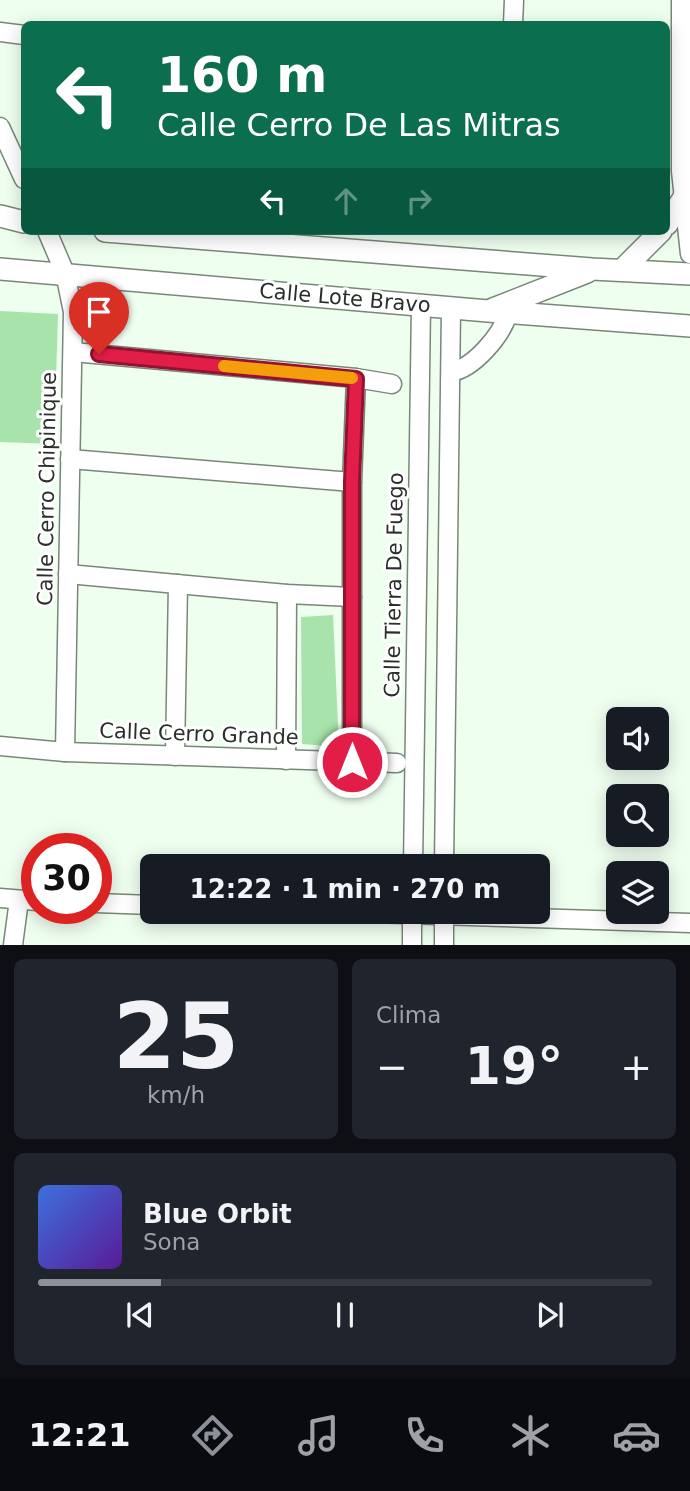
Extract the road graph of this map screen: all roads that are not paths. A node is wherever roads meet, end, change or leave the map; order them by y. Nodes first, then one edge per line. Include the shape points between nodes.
1 (514, 0) edge
2 (681, 0) edge
3 (513, 21) edge
4 (0, 32) edge
5 (21, 35) edge
6 (0, 127) edge
7 (7, 157) edge
8 (21, 176) edge
9 (683, 199) junction
10 (0, 216) edge
11 (670, 219) edge
12 (21, 221) edge
13 (49, 235) edge
14 (155, 235) edge
15 (657, 235) edge
16 (690, 254) edge
17 (0, 269) edge
18 (592, 270) junction
19 (622, 270) junction
20 (65, 273) junction
21 (690, 274) edge
22 (421, 305) junction
23 (451, 308) junction
24 (498, 312) junction
25 (690, 326) edge
26 (73, 352) junction
27 (451, 372) junction
28 (356, 379) junction
29 (392, 384) dead end
30 (70, 459) junction
31 (352, 482) junction
32 (68, 574) junction
33 (177, 584) junction
34 (287, 594) junction
35 (352, 597) junction
36 (0, 746) edge
37 (65, 752) junction
38 (175, 756) junction
39 (286, 760) junction
40 (352, 762) junction
41 (397, 763) dead end
42 (413, 854) edge
43 (444, 854) edge
44 (0, 898) edge
45 (21, 900) edge
46 (112, 904) edge
47 (140, 905) edge
48 (550, 918) edge
49 (21, 922) edge
50 (690, 923) edge
51 (412, 924) edge
52 (444, 924) edge
53 (13, 945) edge
54 (412, 945) edge
55 (444, 945) edge

1 - 3 street
2 - 9 street
4 - 5 street
6 - 7 street
7 - 8 street
9 - 11 main road
9 - 16 street
10 - 12 main road
13 - 20 street, Calle Cerro Chipinique
14 - 18 main road
15 - 19 main road
17 - 20 main road, Calle Lote Bravo
18 - 19 main road
18 - 24 main road
19 - 21 main road
20 - 22 main road, Calle Lote Bravo
20 - 26 street, Calle Cerro Chipinique via 73,312
22 - 23 main road, Calle Lote Bravo
22 - 42 street, Calle Tierra De Fuego
23 - 24 main road, Calle Lote Bravo
23 - 27 street
24 - 25 main road, Calle Lote Bravo
24 - 27 street via 505,324 490,345 463,369
26 - 28 street
26 - 30 street, Calle Cerro Chipinique
27 - 43 street
28 - 29 street
28 - 31 street
30 - 31 street
30 - 32 street, Calle Cerro Chipinique
31 - 35 street
32 - 33 street
32 - 37 street, Calle Cerro Chipinique
33 - 34 street
33 - 38 street
34 - 35 street
34 - 39 street
35 - 40 street
36 - 37 street, Calle Cerro Grande
37 - 38 street, Calle Cerro Grande
38 - 39 street, Calle Cerro Grande
39 - 40 street, Calle Cerro Grande
40 - 41 street, Calle Cerro Grande
44 - 45 street
46 - 47 street
48 - 50 street
49 - 53 street
51 - 54 street
52 - 55 street

